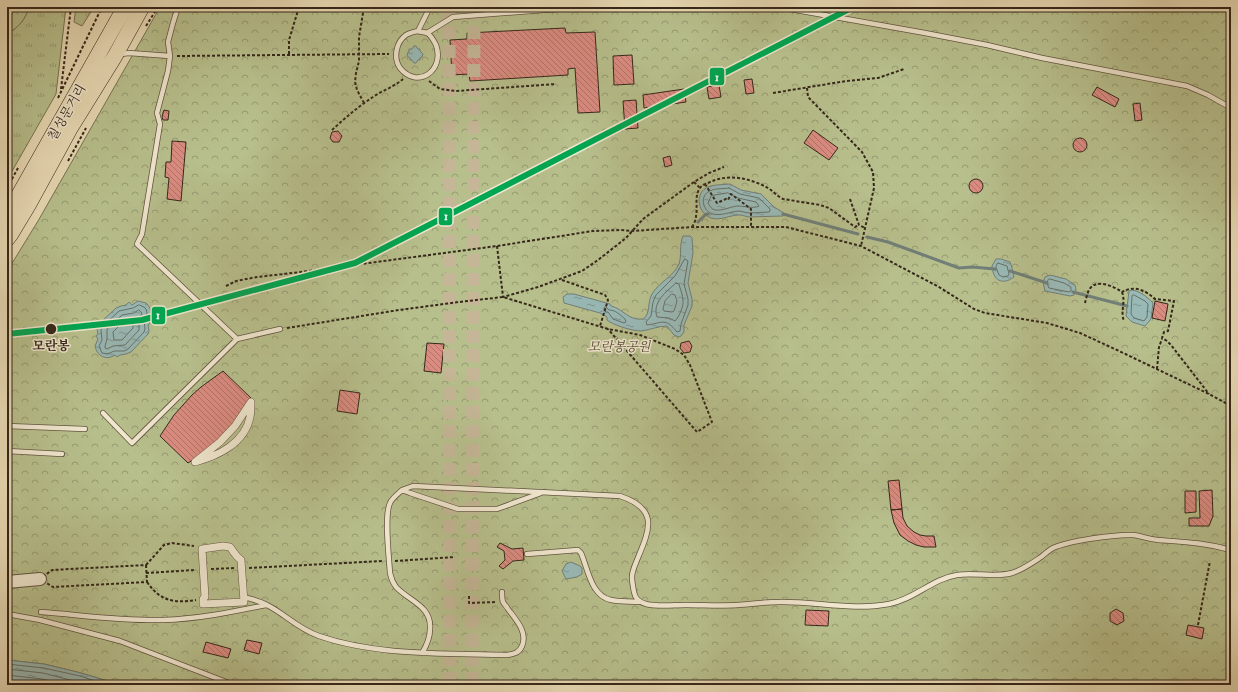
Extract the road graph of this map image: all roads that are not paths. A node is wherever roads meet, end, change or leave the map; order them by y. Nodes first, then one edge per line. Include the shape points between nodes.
1 (125, 7) edge
2 (142, 7) edge
3 (178, 7) edge
4 (430, 7) edge
5 (583, 7) edge
6 (779, 7) edge
7 (418, 31) junction
8 (427, 34) junction
9 (115, 56) junction
10 (170, 56) junction
11 (1231, 108) edge
12 (7, 216) edge
13 (11, 243) edge
14 (280, 330) road end
15 (237, 338) junction
16 (251, 402) joint
17 (103, 413) dead end
18 (7, 426) edge
19 (85, 429) dead end
20 (7, 451) edge
21 (62, 454) dead end
22 (402, 490) junction
23 (544, 492) junction
24 (1231, 550) edge
25 (527, 554) dead end
26 (40, 579) road end
27 (7, 582) edge
28 (502, 592) dead end
29 (244, 597) junction
30 (639, 602) junction
31 (267, 605) junction
32 (41, 612) dead end
33 (7, 614) edge
34 (422, 653) junction
35 (234, 685) edge
36 (919, 685) edge
37 (1037, 685) edge

1 - 12 main road, 칠성문거리
2 - 9 main road
3 - 10 lane via 168,42
4 - 7 lane
5 - 8 lane via 453,17
6 - 11 lane via 987,45 1187,86 1208,94
7 - 8 lane
7 - 8 lane via 407,35 399,43 396,54 398,64 404,72 413,77 424,77 437,63 438,52 434,41
9 - 10 lane via 128,52
9 - 13 main road, 칠성문거리 via 79,128 11,234
10 - 15 lane via 156,114 160,124 142,234 137,244
14 - 15 lane
15 - 17 lane via 132,443
16 - 16 street via 235,426 195,462 225,451 236,441 245,431 250,418
18 - 19 lane
20 - 21 lane
22 - 23 lane via 413,486
22 - 23 lane via 458,509 497,509
22 - 34 lane via 388,507 390,573 396,587 423,607 429,619 431,626
23 - 30 lane via 620,496 640,506 646,513 649,527 632,576 635,596
24 - 30 lane via 1201,543 1149,539 1133,535 1114,536 1087,539 1052,548 1020,570 1011,573 957,575 933,584 906,599 887,604 860,606 779,602 664,606
25 - 30 lane via 578,550 596,591 611,600
26 - 27 street
28 - 34 lane via 503,602 523,633 523,644 516,653
29 - 29 street via 241,560 235,556 234,551 223,546 202,549 205,597 203,604 244,602
29 - 31 lane
31 - 32 lane via 207,616 164,620
31 - 34 lane via 302,628 333,641
33 - 35 lane via 120,641
36 - 37 lane

